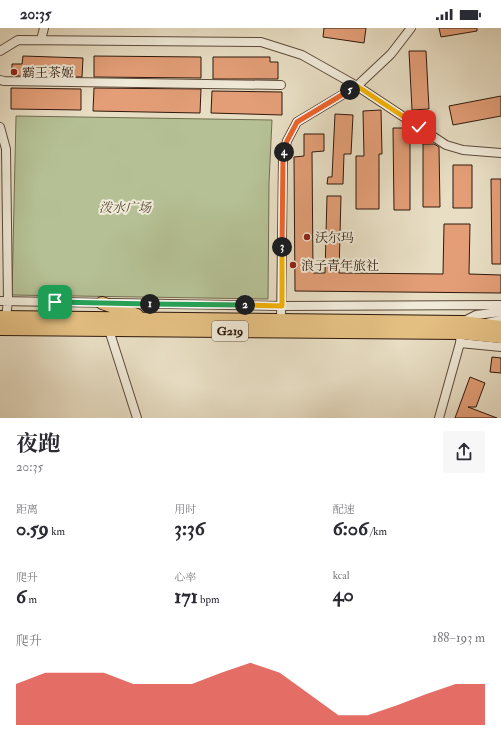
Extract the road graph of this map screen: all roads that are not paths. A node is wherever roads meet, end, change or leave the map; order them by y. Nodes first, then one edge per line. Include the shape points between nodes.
1 (44, 28) edge
2 (411, 28) edge
3 (41, 40) junction
4 (0, 51) edge
5 (0, 80) edge
6 (281, 85) dead end
7 (357, 86) junction
8 (0, 127) edge
9 (501, 152) edge
10 (4, 301) edge
11 (102, 302) junction
12 (501, 305) edge
13 (282, 306) junction
14 (378, 306) junction
15 (501, 312) edge
16 (147, 318) junction
17 (281, 320) junction
18 (501, 320) edge
19 (378, 322) junction
20 (3, 323) edge
21 (482, 325) junction
22 (501, 327) edge
23 (109, 330) junction
24 (461, 333) junction
25 (501, 337) edge
26 (501, 346) edge
27 (137, 418) edge
28 (438, 418) edge

1 - 3 street
2 - 7 street via 391,54
3 - 4 street via 18,40
3 - 7 street via 261,42 302,55
5 - 6 street
7 - 9 street via 446,145 463,150
7 - 13 street via 297,122 287,141 283,158
8 - 10 street via 6,149
10 - 11 street
10 - 20 street
11 - 13 street
11 - 16 highway
12 - 14 street
13 - 14 street
13 - 17 street
14 - 19 street
15 - 24 street via 476,315
16 - 17 highway, G219
16 - 20 highway, G219
17 - 19 highway, G219
18 - 21 street
19 - 24 highway, G219
20 - 23 highway, G219
21 - 22 highway
21 - 24 highway
23 - 24 highway, G219
23 - 27 street
24 - 25 highway
24 - 26 street
24 - 28 street

